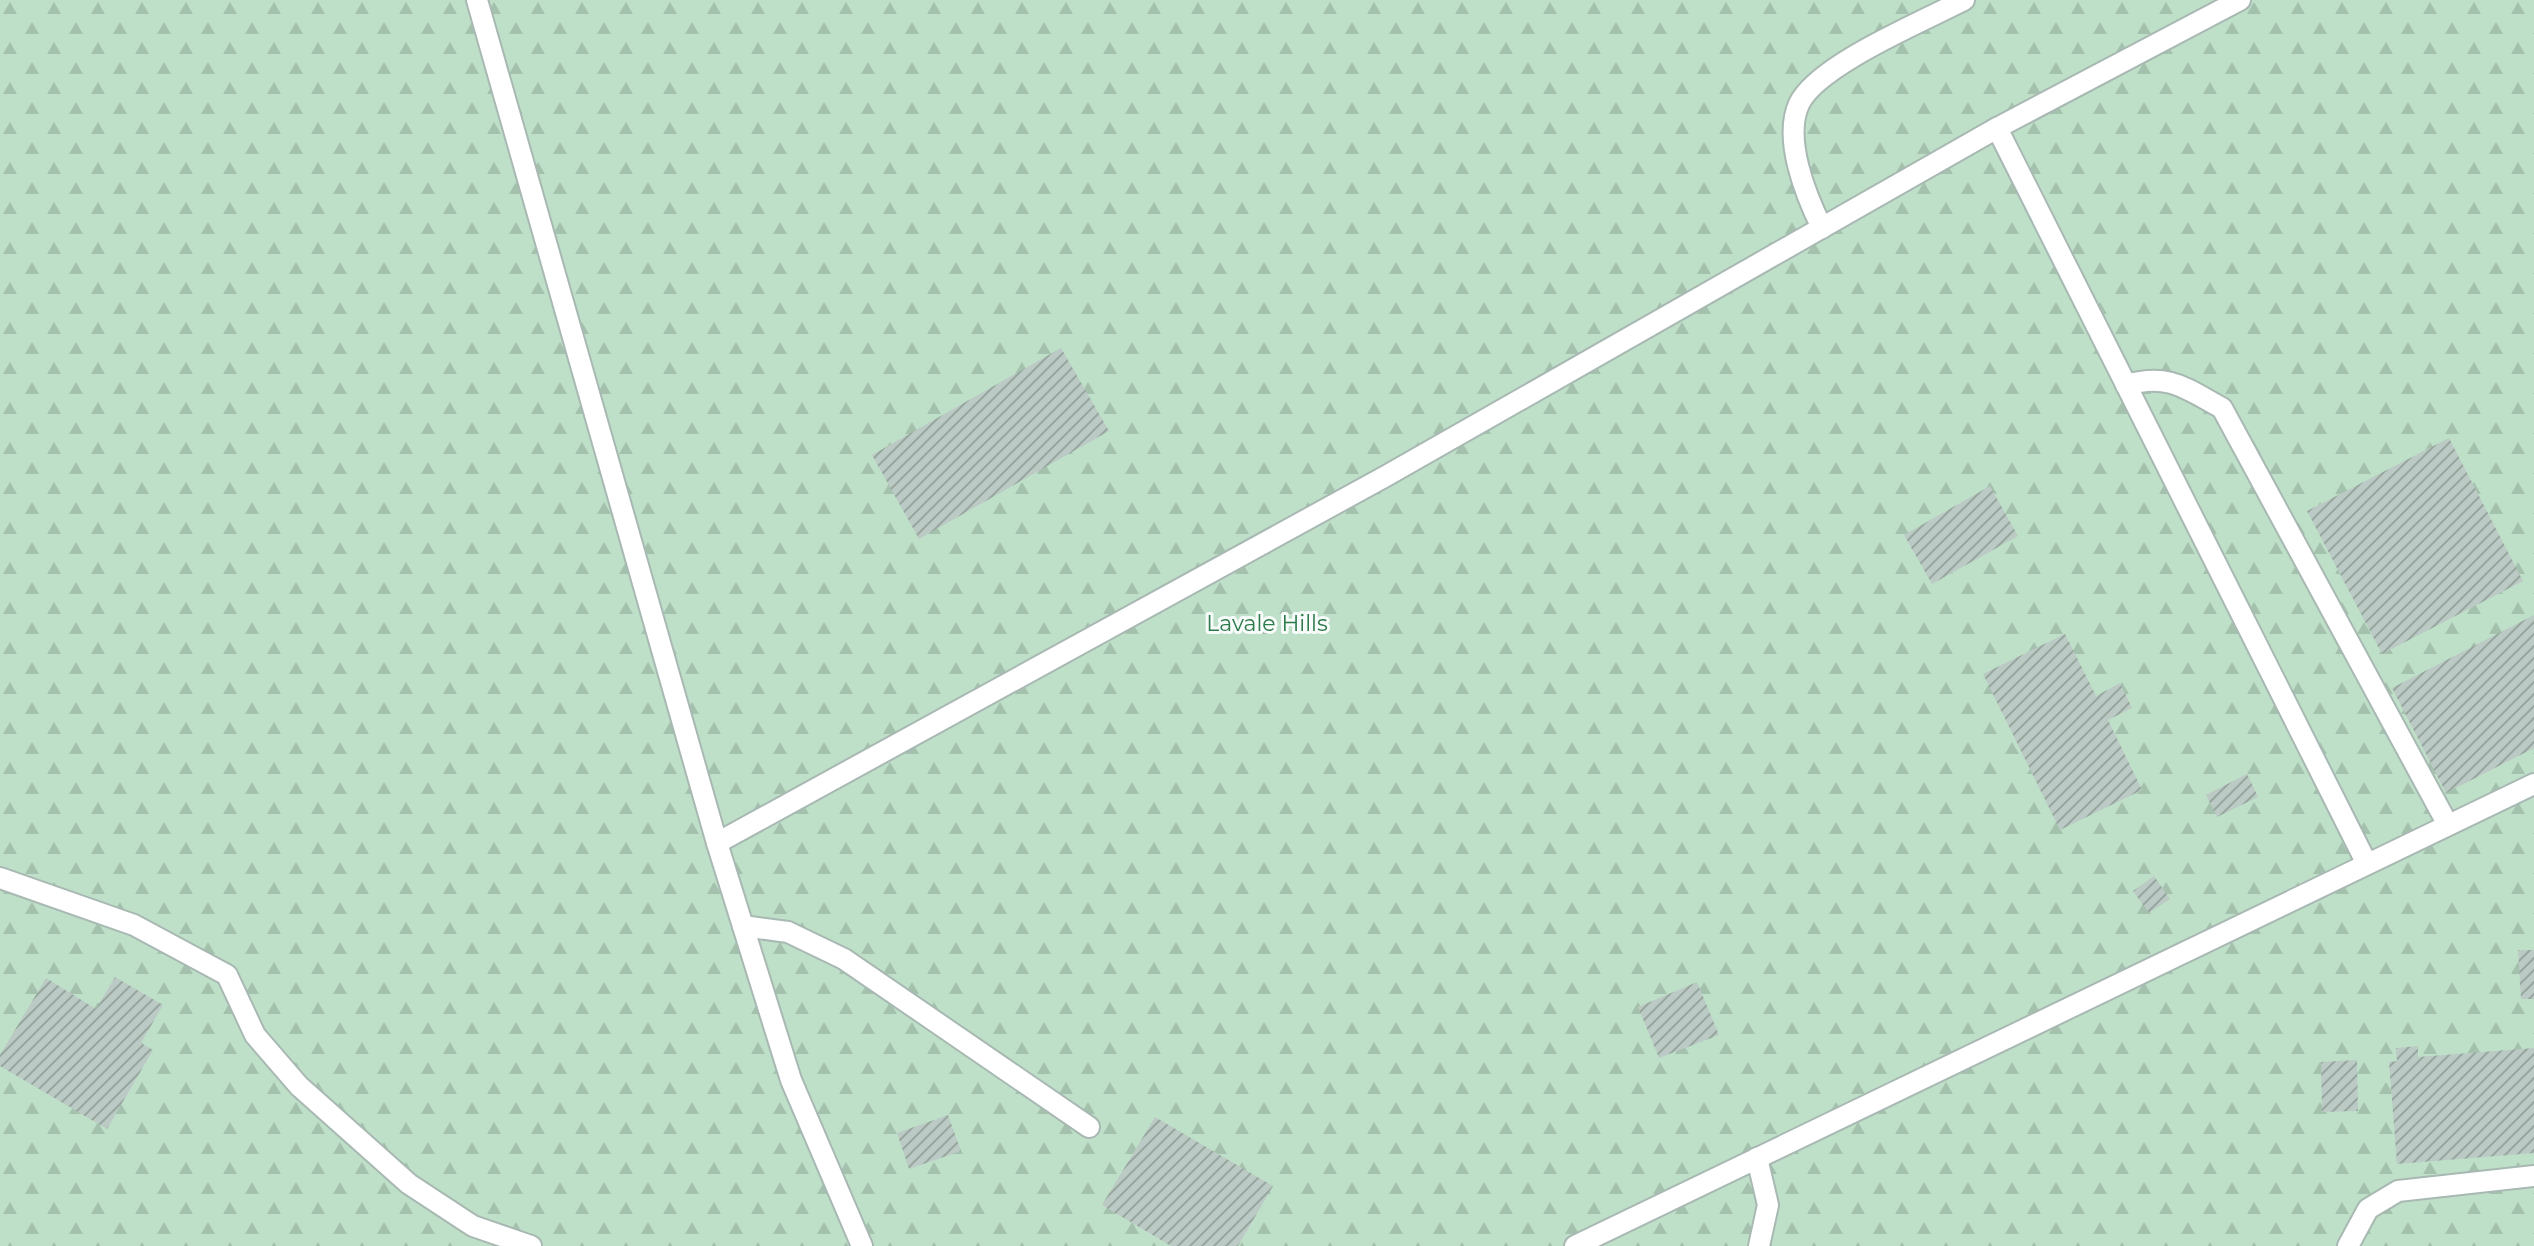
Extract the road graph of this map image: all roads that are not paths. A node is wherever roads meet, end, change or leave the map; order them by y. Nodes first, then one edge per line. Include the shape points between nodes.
1 (477, 0) edge
2 (1964, 0) edge
3 (2240, 0) edge
4 (1997, 128) junction
5 (1822, 228) junction
6 (2126, 385) junction
7 (2534, 784) edge
8 (2448, 825) junction
9 (717, 843) junction
10 (2367, 864) junction
11 (0, 878) edge
12 (743, 926) junction
13 (1089, 1127) dead end
14 (1757, 1158) junction
15 (2534, 1176) edge
16 (531, 1246) edge
17 (861, 1246) edge
18 (1575, 1246) edge
19 (1759, 1246) edge
20 (2348, 1246) edge

1 - 9 lane
2 - 5 lane via 1822,75 1798,105 1794,150 1804,192
3 - 4 lane
4 - 5 lane
4 - 6 lane
5 - 9 lane
6 - 8 lane via 2153,378 2182,386 2222,408
6 - 10 lane
7 - 8 lane
8 - 10 lane
9 - 12 lane
10 - 14 lane
11 - 16 lane via 134,925 227,975 255,1035 299,1086 409,1184 473,1226
12 - 13 lane via 788,932 844,959
12 - 17 lane via 791,1080
14 - 18 lane
14 - 19 lane via 1768,1205
15 - 20 lane via 2398,1191 2368,1209

